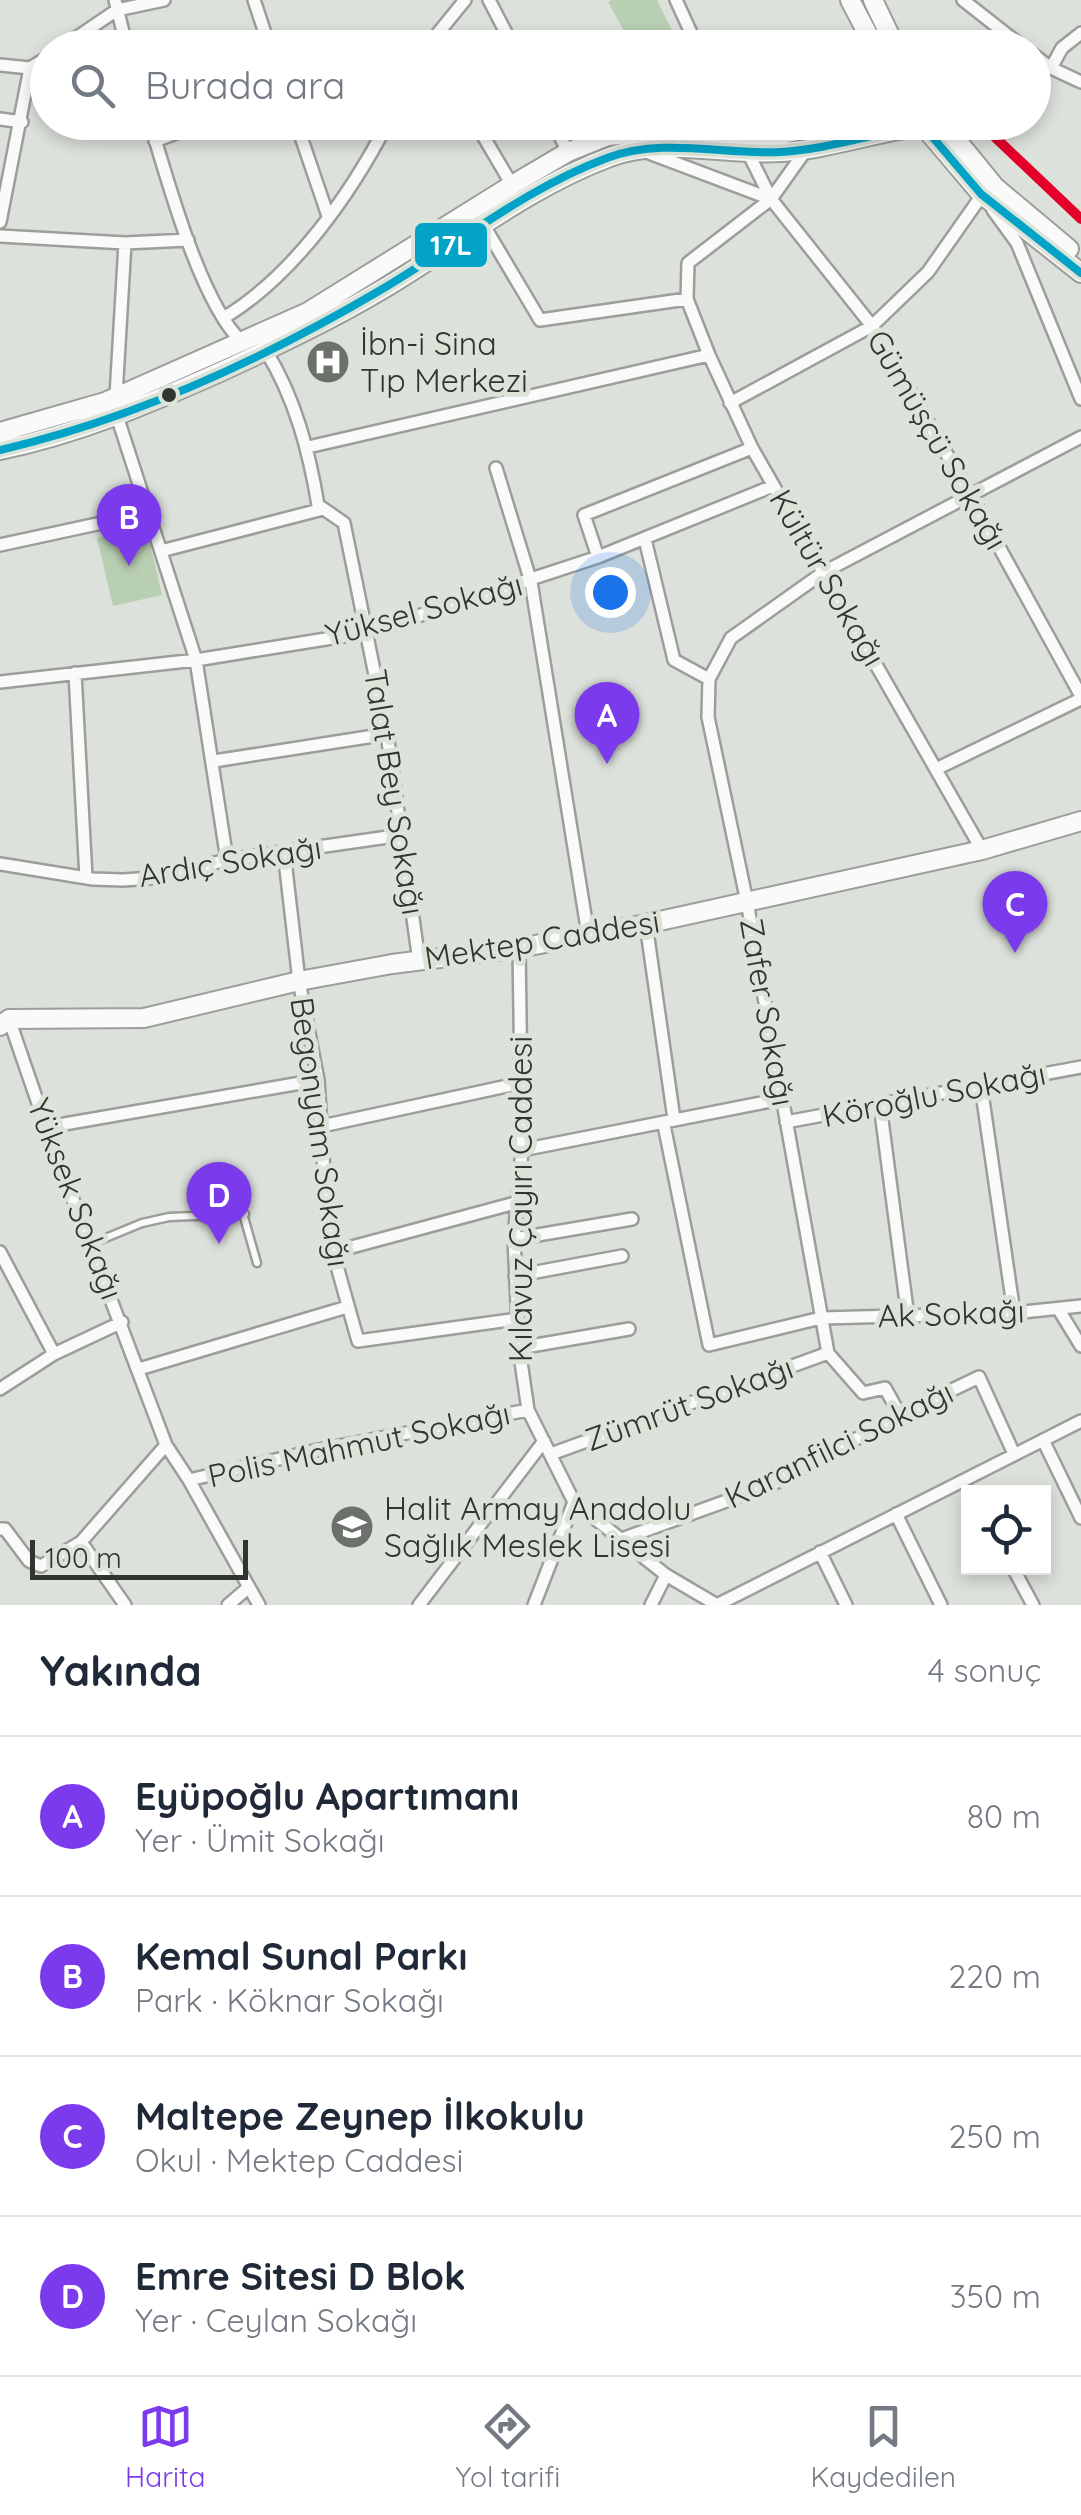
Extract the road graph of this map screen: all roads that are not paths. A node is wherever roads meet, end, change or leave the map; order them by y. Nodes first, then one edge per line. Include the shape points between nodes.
1 (164, 0) edge
2 (254, 0) edge
3 (464, 0) edge
4 (489, 0) edge
5 (676, 0) edge
6 (850, 0) edge
7 (873, 0) edge
8 (963, 0) edge
9 (116, 5) edge
10 (85, 30) edge
11 (122, 30) edge
12 (264, 30) edge
13 (441, 30) edge
14 (505, 30) edge
15 (690, 30) edge
16 (866, 30) edge
17 (887, 30) edge
18 (1001, 30) edge
19 (1081, 33) edge
20 (0, 64) edge
21 (30, 68) joint
22 (1051, 68) joint
23 (1081, 82) edge
24 (0, 119) edge
25 (22, 122) junction
26 (155, 140) edge
27 (302, 140) edge
28 (379, 140) edge
29 (485, 140) edge
30 (562, 140) edge
31 (598, 140) edge
32 (719, 140) edge
33 (741, 140) edge
34 (751, 140) edge
35 (839, 140) edge
36 (935, 140) edge
37 (957, 140) edge
38 (637, 148) junction
39 (806, 150) junction
40 (568, 152) junction
41 (512, 186) junction
42 (981, 194) junction
43 (772, 199) junction
44 (328, 216) junction
45 (0, 222) edge
46 (483, 224) junction
47 (0, 236) edge
48 (188, 240) junction
49 (125, 243) junction
50 (1081, 258) edge
51 (1081, 273) edge
52 (687, 299) junction
53 (225, 317) junction
54 (872, 326) junction
55 (243, 343) junction
56 (266, 351) junction
57 (709, 355) junction
58 (116, 396) junction
59 (1081, 398) edge
60 (730, 403) junction
61 (118, 416) junction
62 (0, 432) edge
63 (1081, 437) edge
64 (308, 446) junction
65 (752, 448) junction
66 (0, 450) edge
67 (496, 468) dead end
68 (773, 486) junction
69 (970, 494) junction
70 (323, 509) junction
71 (148, 513) junction
72 (645, 539) junction
73 (0, 544) edge
74 (161, 552) junction
75 (598, 557) junction
76 (824, 572) junction
77 (531, 582) junction
78 (369, 632) junction
79 (196, 660) junction
80 (75, 673) junction
81 (709, 679) junction
82 (0, 682) edge
83 (1081, 698) edge
84 (387, 734) junction
85 (214, 761) junction
86 (936, 769) junction
87 (1081, 821) edge
88 (402, 836) junction
89 (982, 850) junction
90 (284, 852) junction
91 (228, 860) junction
92 (0, 864) edge
93 (86, 878) junction
94 (747, 902) junction
95 (646, 924) junction
96 (588, 934) junction
97 (518, 948) junction
98 (419, 961) junction
99 (300, 982) junction
100 (3, 1020) edge
101 (1081, 1068) edge
102 (318, 1080) junction
103 (521, 1083) junction
104 (981, 1086) junction
105 (782, 1100) junction
106 (880, 1104) junction
107 (669, 1122) junction
108 (786, 1122) junction
109 (322, 1126) junction
110 (47, 1127) junction
111 (522, 1150) junction
112 (236, 1190) dead end
113 (515, 1203) junction
114 (245, 1214) junction
115 (632, 1218) dead end
116 (514, 1240) junction
117 (91, 1244) junction
118 (0, 1252) edge
119 (333, 1252) junction
120 (622, 1256) dead end
121 (257, 1262) dead end
122 (515, 1276) junction
123 (347, 1306) junction
124 (1081, 1306) edge
125 (1059, 1310) junction
126 (1014, 1313) junction
127 (908, 1317) junction
128 (822, 1318) junction
129 (517, 1319) junction
130 (122, 1322) junction
131 (629, 1328) dead end
132 (1081, 1346) edge
133 (519, 1348) junction
134 (54, 1354) junction
135 (828, 1354) junction
136 (139, 1369) junction
137 (0, 1390) edge
138 (528, 1410) junction
139 (900, 1415) junction
140 (1081, 1421) edge
141 (1043, 1440) junction
142 (544, 1441) junction
143 (166, 1445) junction
144 (551, 1454) junction
145 (1014, 1454) junction
146 (190, 1480) junction
147 (967, 1480) junction
148 (970, 1485) edge
149 (574, 1502) junction
150 (896, 1514) junction
151 (1081, 1518) edge
152 (0, 1529) edge
153 (619, 1540) junction
154 (81, 1542) junction
155 (820, 1552) junction
156 (666, 1575) junction
157 (1017, 1575) edge
158 (249, 1588) junction
159 (117, 1602) edge
160 (228, 1605) edge
161 (259, 1605) edge
162 (420, 1605) edge
163 (534, 1605) edge
164 (651, 1605) edge
165 (717, 1605) edge
166 (846, 1605) edge
167 (940, 1605) edge
168 (1033, 1605) edge

1 - 9 street
2 - 12 street
3 - 13 street
4 - 14 street
5 - 15 street
6 - 16 main road
7 - 17 main road
8 - 18 street
9 - 10 street
9 - 11 street
19 - 22 street
20 - 21 street
21 - 25 street
22 - 23 street
24 - 25 street
25 - 45 street
26 - 48 street
27 - 44 street
28 - 44 street
29 - 41 street
30 - 40 street
31 - 40 main road
32 - 38 main road
33 - 43 street, Gümüşçü Sokağı
34 - 39 main road
35 - 39 main road
36 - 42 main road
37 - 50 main road via 995,187
38 - 43 street
38 - 46 main road via 550,184
39 - 43 street
40 - 41 main road
41 - 55 main road via 308,312
42 - 51 main road
42 - 54 street via 928,272
42 - 59 street via 1018,244
43 - 52 street via 688,263
43 - 54 street, Gümüşçü Sokağı
44 - 53 street via 256,298
46 - 52 street via 540,320
46 - 56 main road via 316,328
47 - 49 street
48 - 49 street
48 - 53 street
49 - 58 street
52 - 57 street, Kültür Sokağı
53 - 55 street
54 - 60 street
54 - 69 street, Gümüşçü Sokağı
55 - 56 main road
55 - 58 main road
56 - 61 main road
56 - 64 street, Talat Bey Sokağı
57 - 60 street, Kültür Sokağı
57 - 64 street
58 - 62 main road
60 - 65 street, Kültür Sokağı
61 - 66 main road
61 - 71 street
63 - 69 street
64 - 70 street, Talat Bey Sokağı
65 - 68 street, Kültür Sokağı
65 - 75 street via 584,514
67 - 77 street
68 - 72 street, Yüksel Sokağı
68 - 76 street, Kültür Sokağı
69 - 76 street
69 - 83 street, Gümüşçü Sokağı
70 - 74 street
70 - 78 street, Talat Bey Sokağı via 344,523
71 - 73 street
71 - 74 street
72 - 75 street, Yüksel Sokağı
72 - 81 street via 674,660
74 - 79 street
75 - 77 street, Yüksel Sokağı
76 - 81 street via 731,638
76 - 86 street, Kültür Sokağı
77 - 78 street, Yüksel Sokağı
77 - 96 street
78 - 79 street, Yüksel Sokağı
78 - 84 street, Talat Bey Sokağı
79 - 80 street, Yüksel Sokağı
79 - 85 street
80 - 82 street, Yüksel Sokağı
80 - 93 street
81 - 94 street, Zafer Sokağı via 708,717
83 - 86 street
84 - 85 street
84 - 88 street, Talat Bey Sokağı
85 - 91 street
86 - 89 street, Kültür Sokağı
87 - 89 main road, Mektep Caddesi
88 - 90 street, Ardıç Sokağı
88 - 98 street, Talat Bey Sokağı
89 - 94 main road, Mektep Caddesi
90 - 91 street, Ardıç Sokağı
90 - 99 street, Begonyam Sokağı
91 - 93 street, Ardıç Sokağı via 152,878
92 - 93 street, Ardıç Sokağı
94 - 95 main road, Mektep Caddesi
94 - 105 street, Zafer Sokağı
95 - 96 main road, Mektep Caddesi
95 - 107 street
96 - 97 main road, Mektep Caddesi
97 - 98 main road, Mektep Caddesi
97 - 103 street, Kılavuz Çayırı Caddesi
98 - 99 main road, Mektep Caddesi
99 - 100 main road, Mektep Caddesi via 144,1018
99 - 102 street, Begonyam Sokağı
100 - 110 street, Yüksek Sokağı
101 - 104 street, Köroğlu Sokağı
102 - 109 street, Begonyam Sokağı
102 - 110 street
103 - 109 street
103 - 111 street, Kılavuz Çayırı Caddesi
104 - 106 street, Köroğlu Sokağı
104 - 126 street
105 - 107 street
105 - 108 street, Zafer Sokağı
106 - 108 street, Köroğlu Sokağı
106 - 127 street
107 - 111 street
107 - 128 street, Ak Sokağı via 709,1344
108 - 128 street, Zafer Sokağı
109 - 119 street, Begonyam Sokağı
110 - 117 street, Yüksek Sokağı
111 - 113 street, Kılavuz Çayırı Caddesi
112 - 114 lane
113 - 116 street, Kılavuz Çayırı Caddesi
113 - 119 street
114 - 117 lane via 169,1217
114 - 121 lane
115 - 116 street
116 - 122 street, Kılavuz Çayırı Caddesi
117 - 130 street, Yüksek Sokağı
118 - 134 street
119 - 123 street, Begonyam Sokağı
120 - 122 street
122 - 129 street, Kılavuz Çayırı Caddesi
123 - 129 street, Begonyam Sokağı via 358,1341
123 - 136 street
124 - 125 street, Ak Sokağı
125 - 126 street, Ak Sokağı
125 - 132 street
126 - 127 street, Ak Sokağı
127 - 128 street, Ak Sokağı
128 - 135 street, Zafer Sokağı
129 - 133 street, Kılavuz Çayırı Caddesi
130 - 134 street
130 - 136 street, Yüksek Sokağı
131 - 133 street
133 - 138 street, Kılavuz Çayırı Caddesi
134 - 137 street
135 - 139 street via 864,1393 885,1388
135 - 144 street, Zümrüt Sokağı
136 - 143 street, Yüksek Sokağı
138 - 142 street, Kılavuz Çayırı Caddesi
138 - 146 street, Polis Mahmut Sokağı
139 - 145 street, Karanfilci Sokağı via 978,1377
139 - 153 street, Karanfilci Sokağı via 773,1484
140 - 141 street
141 - 145 street
141 - 151 street
142 - 144 street, Kılavuz Çayırı Caddesi
142 - 162 street
143 - 146 street, Yüksek Sokağı
143 - 154 street
144 - 149 street, Kılavuz Çayırı Caddesi
145 - 147 street
146 - 158 street, Yüksek Sokağı
147 - 148 street
147 - 150 street
149 - 153 street, Kılavuz Çayırı Caddesi
149 - 163 street
150 - 155 street
150 - 167 street
152 - 154 street via 42,1566
153 - 156 street, Kılavuz Çayırı Caddesi
154 - 159 street
155 - 165 street
155 - 166 street
156 - 164 street
156 - 165 street, Kılavuz Çayırı Caddesi
157 - 168 street
158 - 160 street
158 - 161 street, Yüksek Sokağı

